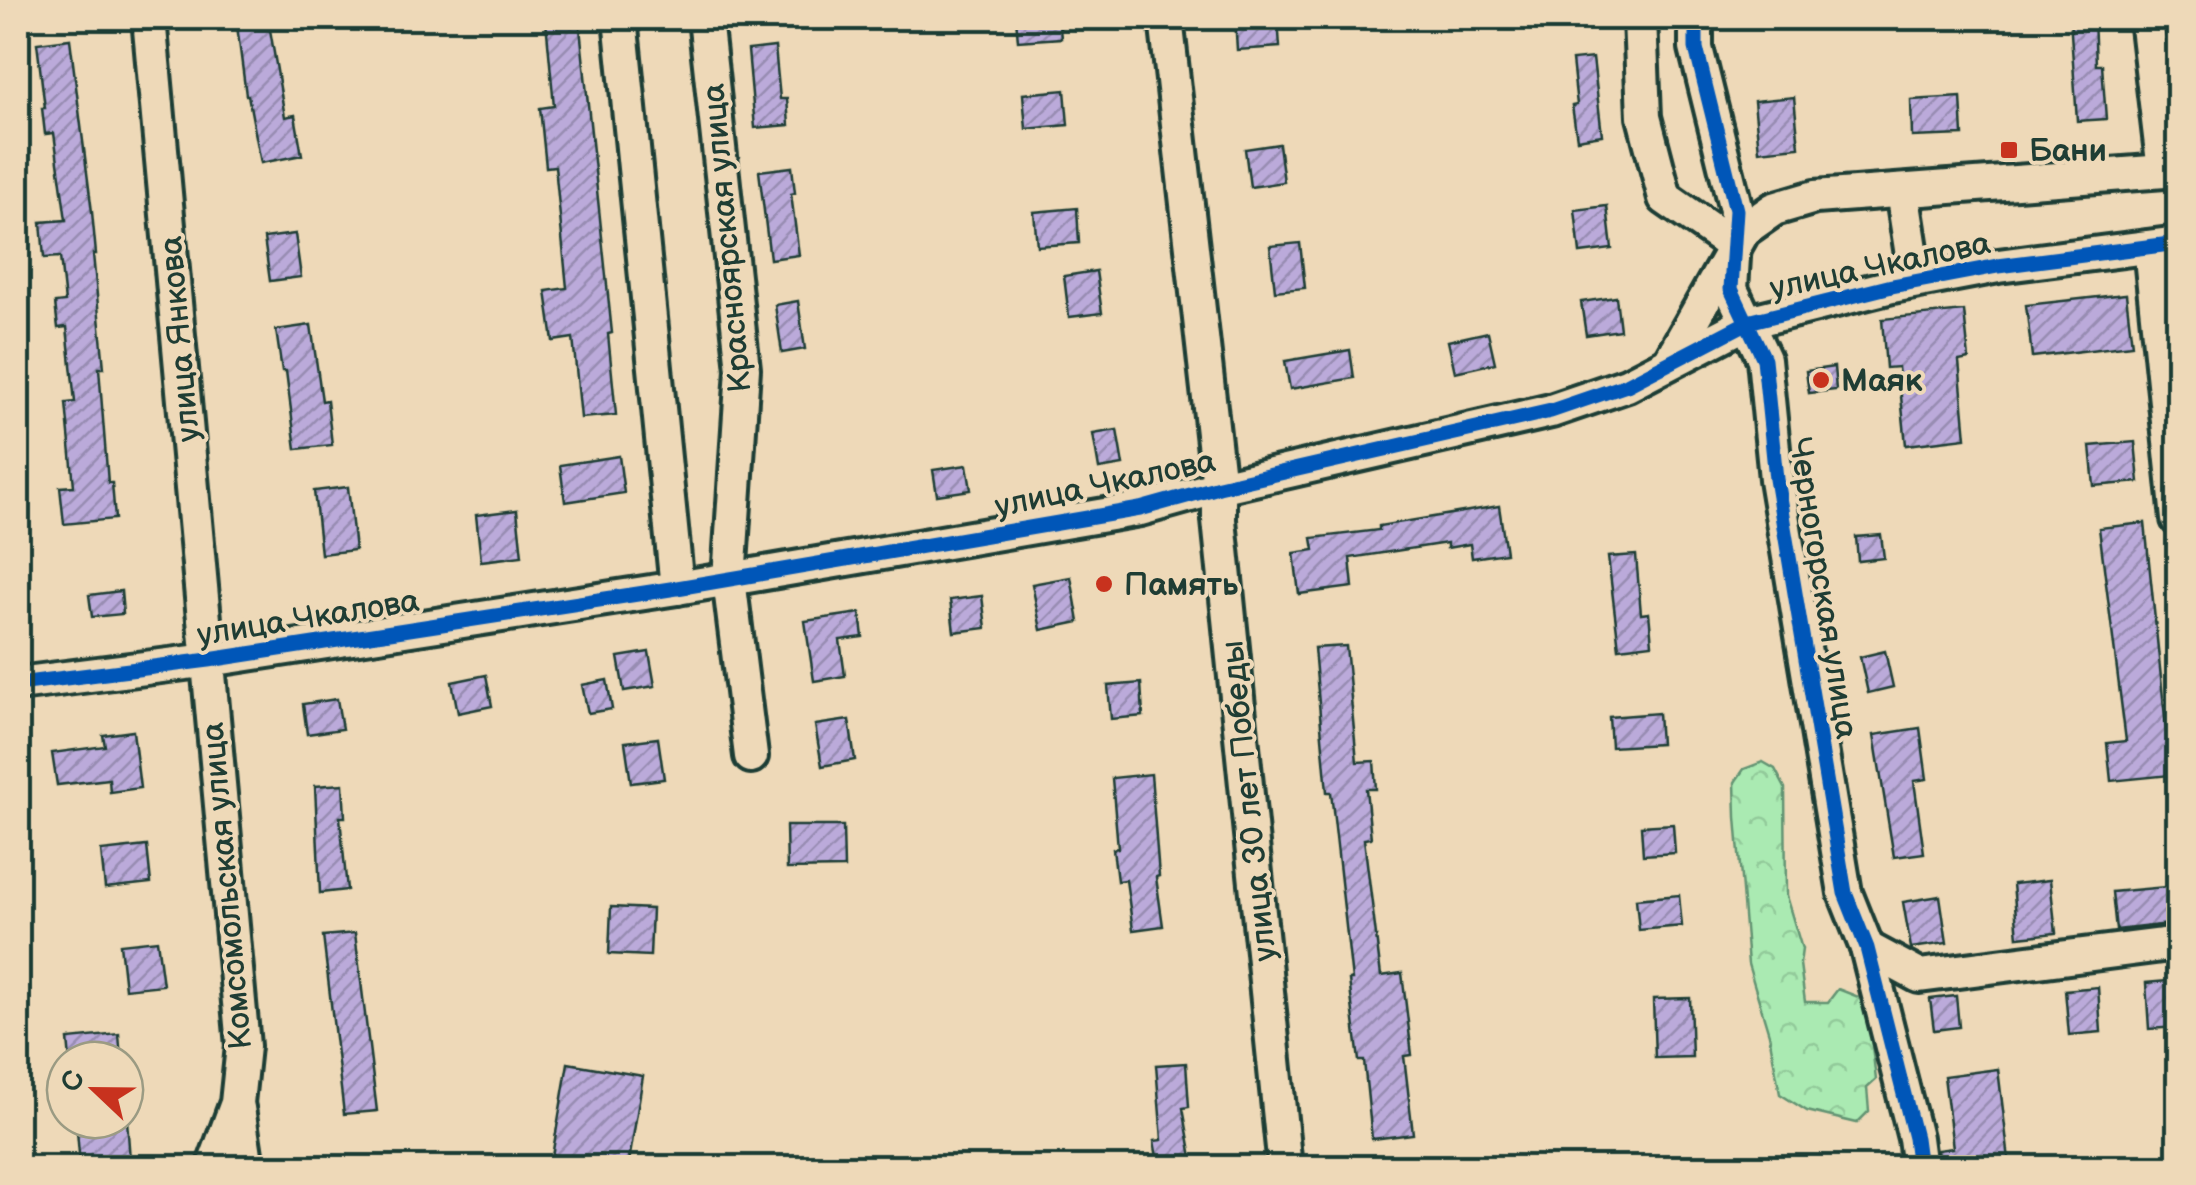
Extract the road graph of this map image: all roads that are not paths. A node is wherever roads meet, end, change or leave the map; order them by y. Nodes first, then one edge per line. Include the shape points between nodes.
1 (150, 18) edge
2 (620, 18) edge
3 (705, 18) edge
4 (1166, 18) edge
5 (1640, 18) edge
6 (1696, 18) edge
7 (2146, 18) edge
8 (2175, 172) edge
9 (1902, 191) junction
10 (2164, 245) edge
11 (1734, 246) junction
12 (1916, 282) junction
13 (1748, 322) junction
14 (1670, 362) junction
15 (1219, 488) junction
16 (2178, 519) edge
17 (729, 578) junction
18 (677, 588) junction
19 (209, 660) junction
20 (18, 684) edge
21 (751, 756) dead end
22 (2178, 942) edge
23 (1867, 948) junction
24 (237, 1103) junction
25 (213, 1168) edge
26 (246, 1168) edge
27 (1285, 1168) edge
28 (1919, 1168) edge

1 - 19 street, улица Янкова
2 - 18 street
3 - 17 street, Красноярская улица via 743,369
4 - 15 street, улица 30 лет Победы
5 - 11 street via 1644,117 1665,198
6 - 11 street, Черногорская улица via 1696,48 1736,210
7 - 8 street
8 - 9 street, улица Чкалова
9 - 11 street, улица Чкалова via 1816,197 1774,209
9 - 12 street
10 - 12 street, улица Чкалова
10 - 16 street
11 - 13 street, Черногорская улица via 1731,289
11 - 14 street, улица Чкалова
12 - 13 street, улица Чкалова
13 - 14 street, улица Чкалова
13 - 23 street, Черногорская улица via 1764,359 1776,480 1846,893
14 - 15 street, улица Чкалова via 1552,411
15 - 17 street, улица Чкалова via 1140,509
15 - 27 street, улица 30 лет Победы
17 - 18 street, улица Чкалова
17 - 21 street, Красноярская улица
18 - 19 street, улица Чкалова
19 - 20 street, улица Чкалова
19 - 24 street, Комсомольская улица via 243,1046
22 - 23 street via 1919,976
23 - 28 street, Черногорская улица
24 - 25 street, Комсомольская улица
24 - 26 street

